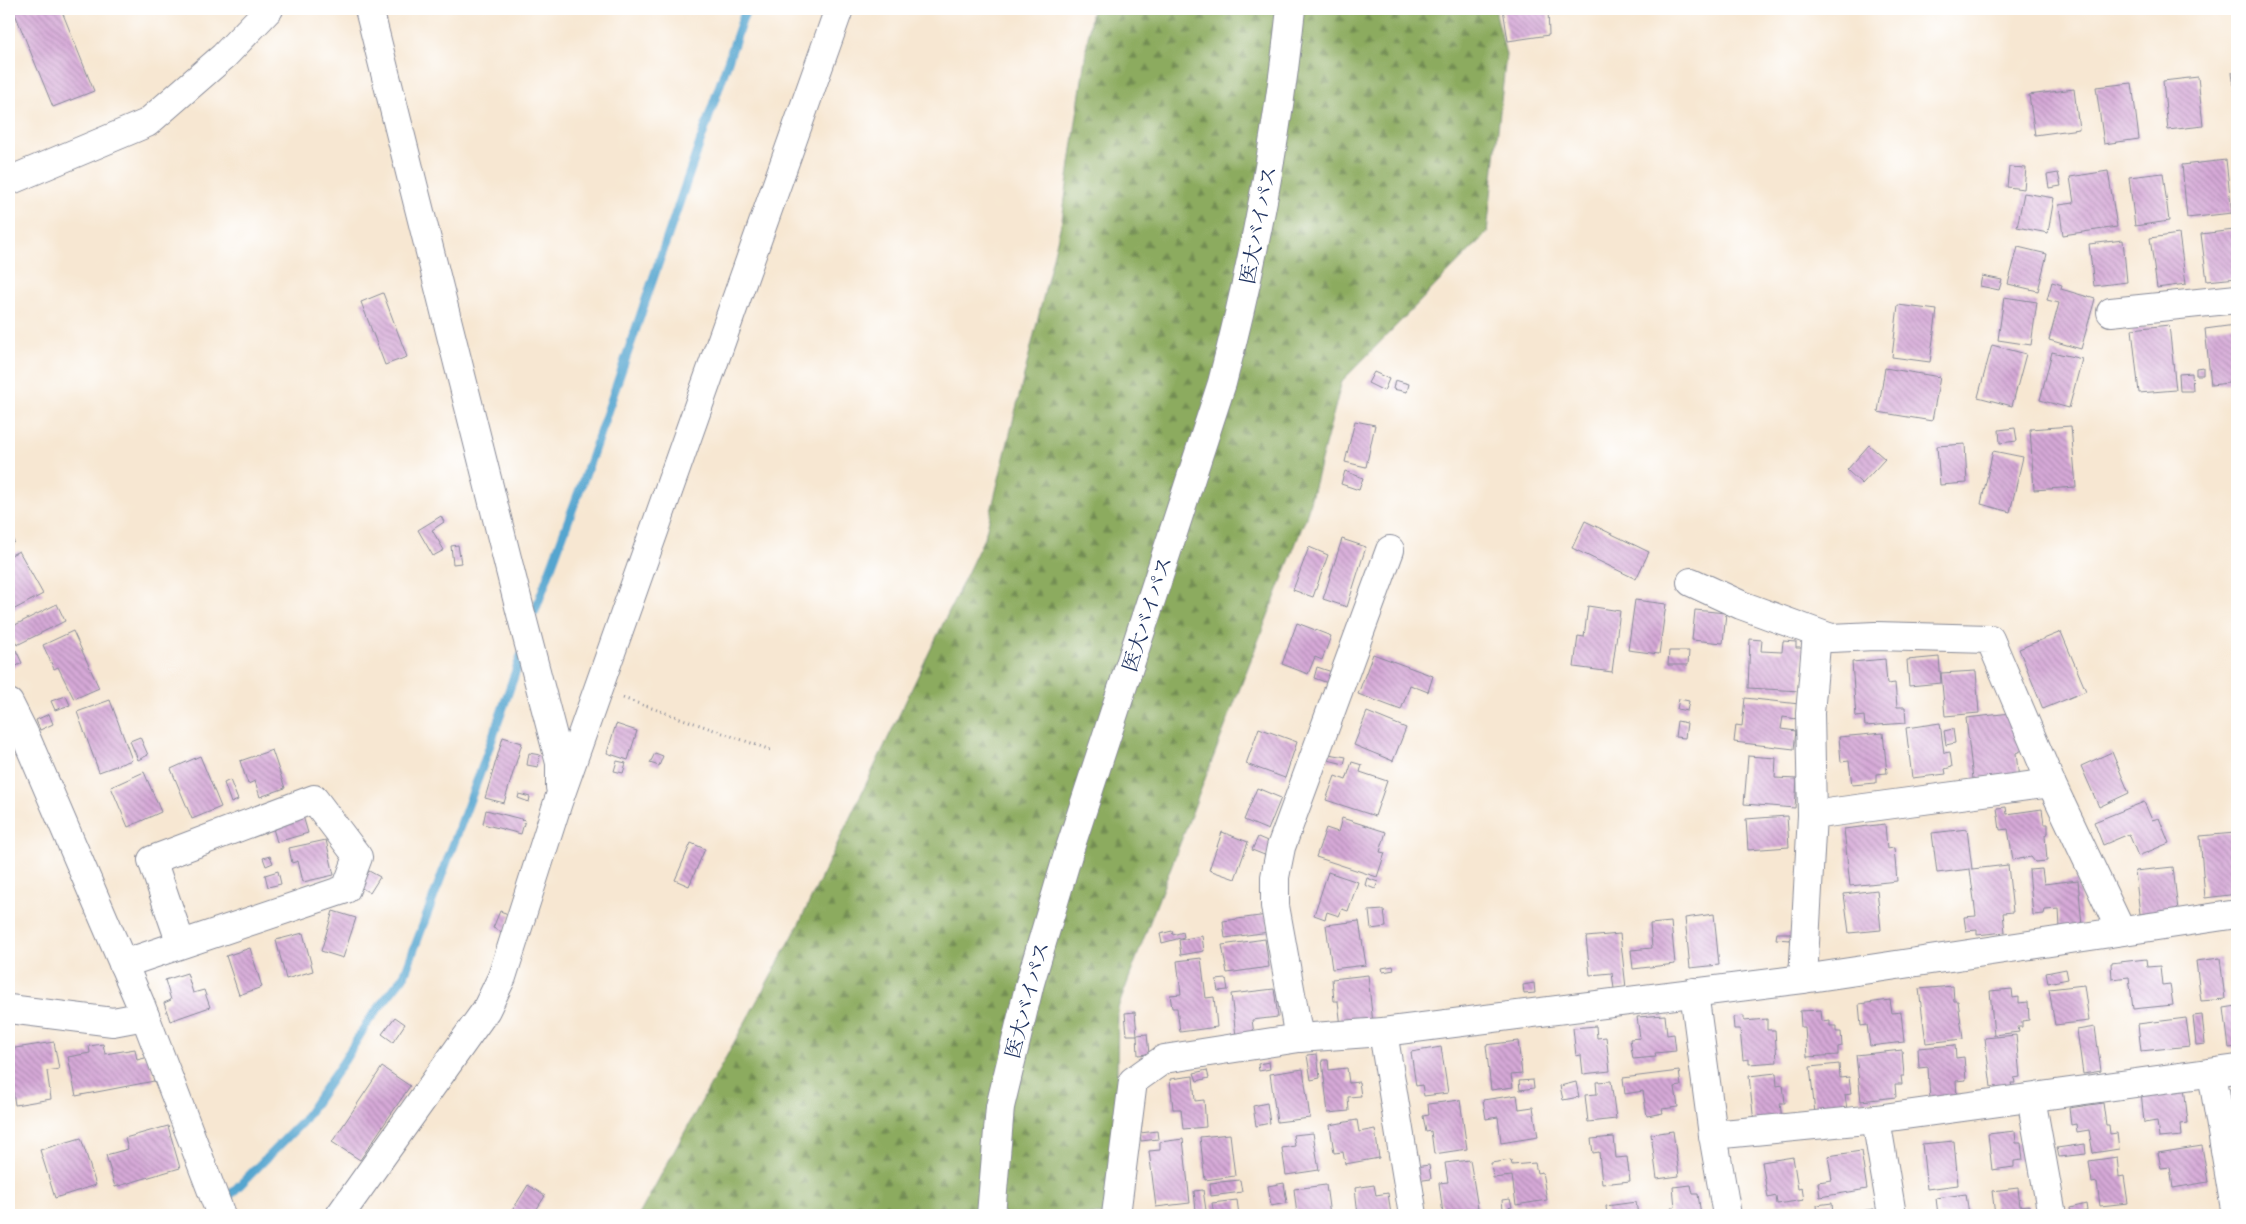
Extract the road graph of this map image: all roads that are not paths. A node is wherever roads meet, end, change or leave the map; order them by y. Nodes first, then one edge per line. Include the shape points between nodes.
1 (269, 9) edge
2 (369, 9) edge
3 (838, 9) edge
4 (1291, 9) edge
5 (9, 181) edge
6 (2237, 299) edge
7 (2110, 312) dead end
8 (1390, 550) dead end
9 (1691, 582) dead end
10 (1817, 634) junction
11 (9, 703) edge
12 (2051, 783) junction
13 (554, 813) junction
14 (1812, 815) junction
15 (2237, 914) edge
16 (2121, 931) junction
17 (181, 944) junction
18 (123, 964) junction
19 (1803, 979) junction
20 (1694, 992) junction
21 (9, 1009) edge
22 (145, 1016) junction
23 (1383, 1032) junction
24 (1299, 1038) junction
25 (2225, 1071) edge
26 (2031, 1098) junction
27 (1876, 1119) junction
28 (1713, 1135) junction
29 (221, 1215) edge
30 (340, 1215) edge
31 (991, 1215) edge
32 (1116, 1215) edge
33 (1413, 1215) edge
34 (1727, 1215) edge
35 (1892, 1215) edge
36 (2052, 1215) edge
37 (2236, 1215) edge

1 - 5 street via 224,56 147,123
2 - 13 street via 560,763 561,780
3 - 13 street
4 - 31 street, 医大バイパス via 1270,169 1240,314 1222,383 1072,842 1030,983 1000,1107
6 - 7 street
8 - 24 street via 1281,847 1275,877 1275,906
9 - 10 street
10 - 12 street via 1831,638 1990,639
10 - 14 street via 1810,713
11 - 18 street
12 - 14 street
12 - 16 street
13 - 30 street via 520,921 486,1010
14 - 19 street
15 - 16 street
16 - 19 street
17 - 17 street via 346,888 358,857 314,800 152,860
17 - 18 street
18 - 22 street
19 - 20 street
20 - 23 street
20 - 28 street
21 - 22 street via 113,1022
22 - 29 street
23 - 24 street
23 - 33 street
24 - 32 street via 1164,1059 1133,1081
25 - 26 street
25 - 37 street
26 - 27 street
26 - 36 street
27 - 28 street
27 - 35 street
28 - 34 street

